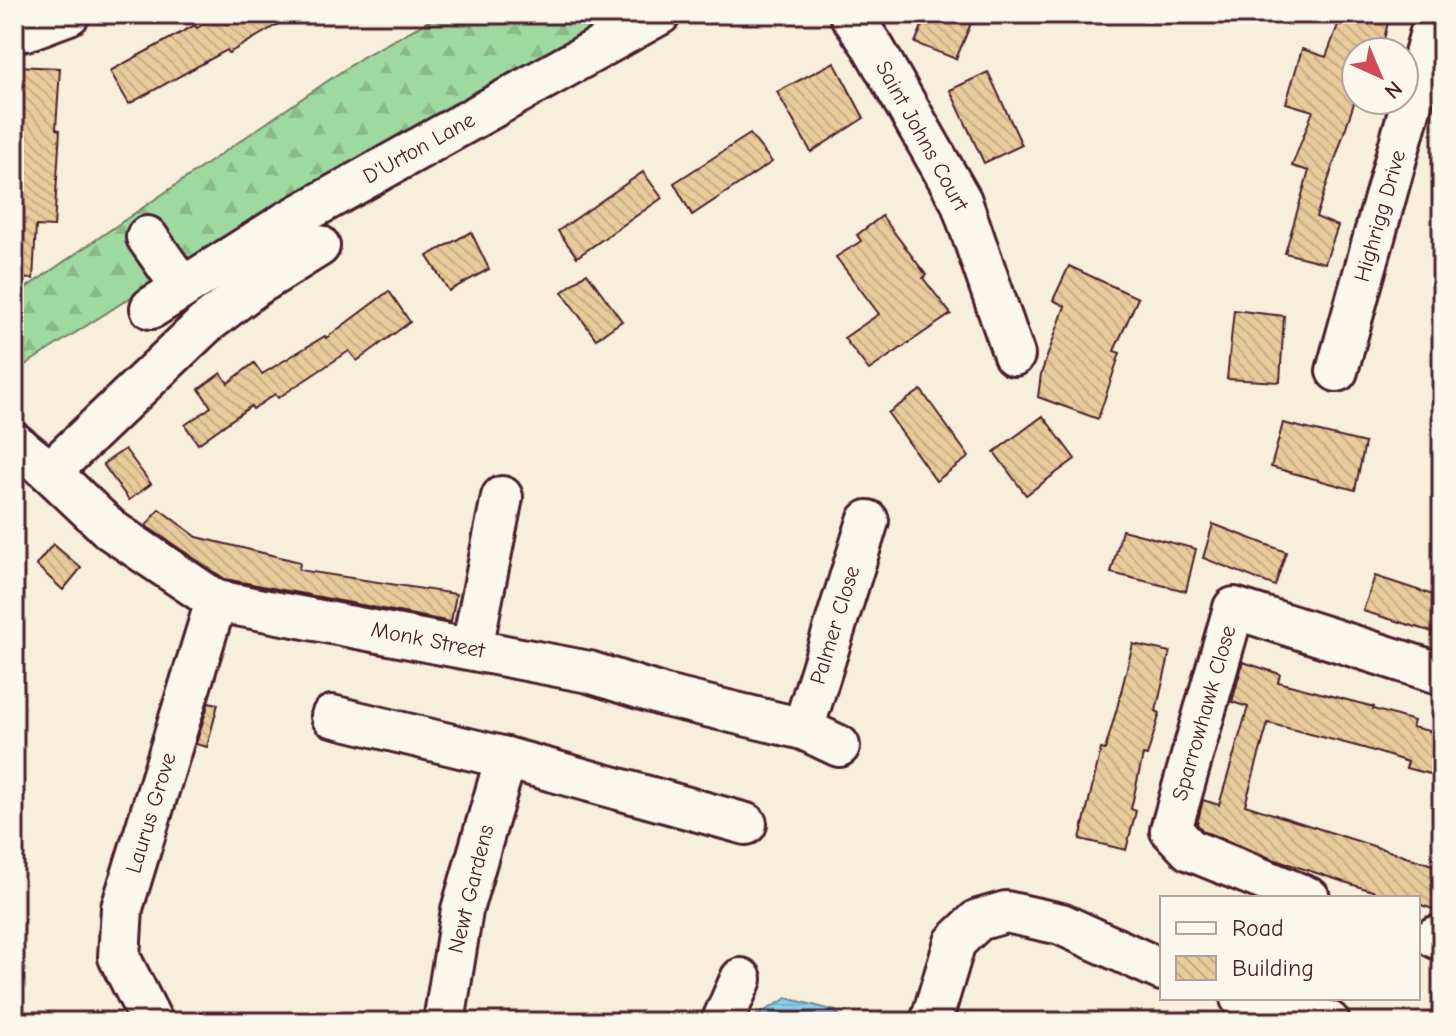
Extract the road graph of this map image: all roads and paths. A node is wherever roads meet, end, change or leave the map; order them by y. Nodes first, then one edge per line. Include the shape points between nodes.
1 (69, 14) edge
2 (660, 14) edge
3 (850, 14) edge
4 (1436, 14) edge
5 (14, 30) edge
6 (147, 237) dead end
7 (319, 246) dead end
8 (1014, 355) dead end
9 (1337, 371) dead end
10 (17, 444) edge
11 (50, 472) junction
12 (502, 497) dead end
13 (868, 521) dead end
14 (216, 601) junction
15 (472, 648) junction
16 (1442, 674) edge
17 (332, 716) dead end
18 (803, 729) junction
19 (839, 746) dead end
20 (506, 758) junction
21 (746, 824) dead end
22 (1304, 896) edge
23 (1160, 969) edge
24 (741, 979) dead end
25 (1250, 1000) edge
26 (152, 1022) edge
27 (444, 1022) edge
28 (722, 1022) edge
29 (931, 1022) edge
30 (1329, 1022) edge

1 - 5 street
2 - 6 street, D'Urton Lane via 287,222 166,298
3 - 8 street, Saint Johns Court via 961,201
4 - 9 street, Highrigg Drive
7 - 11 street via 204,325
10 - 11 street, Monk Street
11 - 14 street, Monk Street via 111,530
12 - 15 street
13 - 18 street, Palmer Close
14 - 15 street, Monk Street
14 - 26 street, Laurus Grove via 122,908 119,957
15 - 18 street, Monk Street via 589,672
16 - 22 street, Sparrowhawk Close via 1234,608 1171,830 1190,850
17 - 20 street
18 - 19 street, Monk Street
20 - 21 street
20 - 27 street, Newt Gardens via 462,910
23 - 29 street via 1061,924 1006,912 978,920 955,942
24 - 28 street
25 - 30 street

